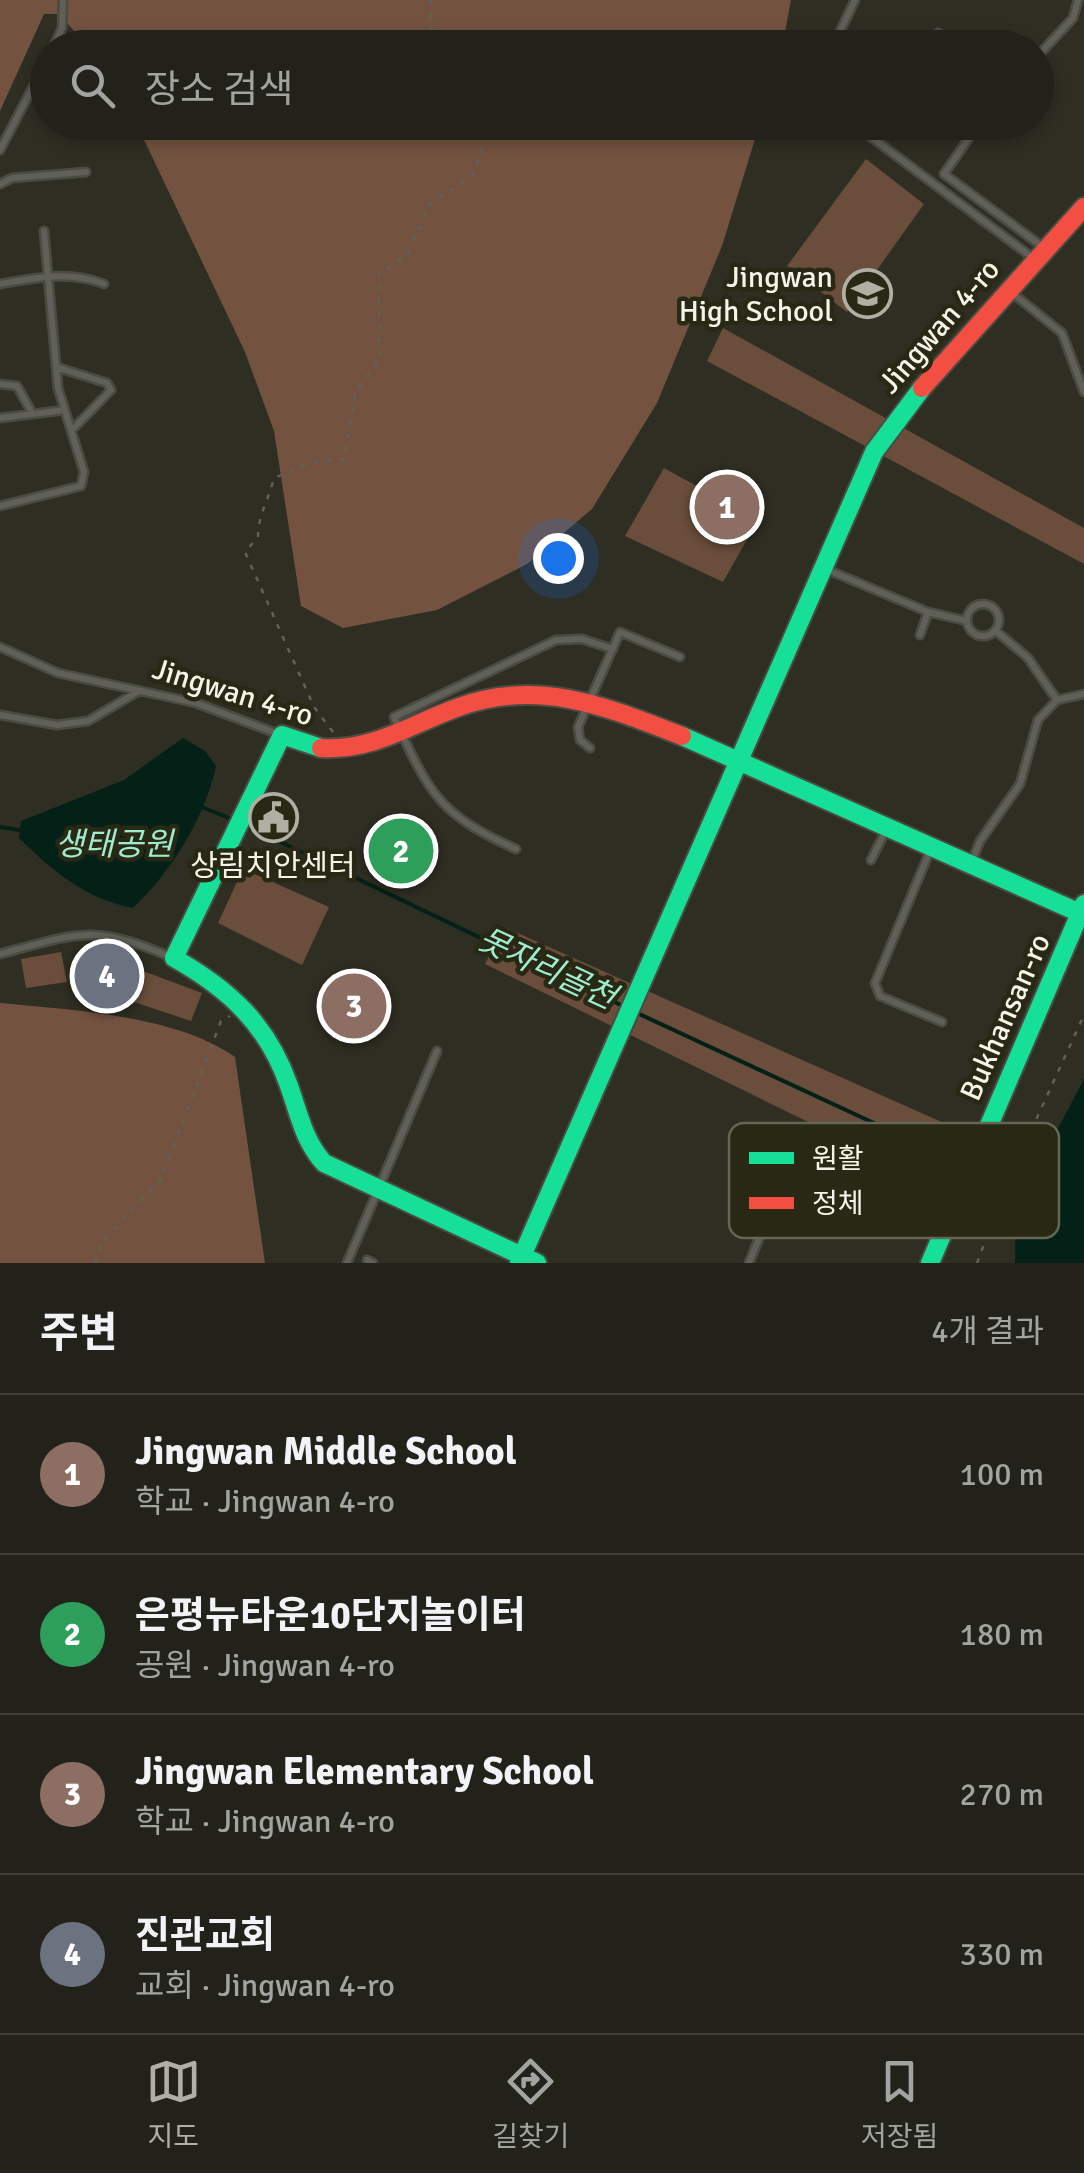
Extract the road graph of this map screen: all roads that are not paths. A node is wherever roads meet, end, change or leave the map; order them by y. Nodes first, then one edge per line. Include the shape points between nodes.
1 (62, 0) edge
2 (855, 0) edge
3 (1078, 0) edge
4 (61, 30) edge
5 (841, 30) edge
6 (1054, 39) edge
7 (30, 92) edge
8 (878, 140) edge
9 (968, 140) edge
10 (0, 150) edge
11 (86, 172) dead end
12 (0, 184) edge
13 (1084, 207) edge
14 (44, 230) dead end
15 (1039, 253) junction
16 (48, 275) junction
17 (0, 284) edge
18 (104, 284) dead end
19 (1006, 288) junction
20 (56, 367) junction
21 (0, 384) edge
22 (1084, 392) edge
23 (65, 410) junction
24 (31, 411) junction
25 (0, 418) edge
26 (72, 430) junction
27 (0, 506) edge
28 (822, 567) junction
29 (928, 612) junction
30 (967, 621) junction
31 (995, 630) junction
32 (920, 635) dead end
33 (0, 647) edge
34 (613, 648) junction
35 (680, 658) dead end
36 (140, 691) junction
37 (1084, 694) edge
38 (590, 700) junction
39 (1057, 700) junction
40 (0, 716) edge
41 (402, 734) junction
42 (282, 735) junction
43 (590, 748) dead end
44 (737, 757) junction
45 (888, 825) junction
46 (932, 844) junction
47 (516, 849) dead end
48 (871, 860) dead end
49 (971, 862) junction
50 (1082, 908) edge
51 (0, 954) edge
52 (174, 958) junction
53 (942, 1022) dead end
54 (437, 1051) dead end
55 (990, 1123) edge
56 (376, 1188) junction
57 (759, 1238) edge
58 (941, 1238) edge
59 (526, 1260) edge
60 (347, 1263) edge
61 (749, 1263) edge
62 (930, 1263) edge

1 - 4 lane
2 - 5 lane
3 - 6 lane via 1073,18
7 - 10 lane
8 - 15 lane, Jingwan 4-ro
9 - 15 lane via 944,174
11 - 12 lane
13 - 15 street, Jingwan 4-ro
14 - 16 lane
15 - 19 street, Jingwan 4-ro
16 - 17 lane
16 - 18 lane
16 - 20 lane
19 - 22 lane via 1062,334
19 - 28 street, Jingwan 4-ro via 882,438
20 - 23 lane
20 - 26 lane via 111,390
21 - 24 lane via 17,386
23 - 24 lane
23 - 26 lane
24 - 25 lane
26 - 27 lane via 84,472 80,486
28 - 29 lane
28 - 44 street, Jingwan 4-ro
29 - 30 lane
29 - 32 lane
30 - 31 lane via 981,635
30 - 31 lane via 972,608 987,604 998,615
31 - 39 lane via 1028,658
33 - 36 lane, Jingwan 4-ro via 58,673
34 - 35 lane via 620,632
34 - 38 lane
34 - 41 lane via 556,640 394,717
36 - 40 lane via 88,721 57,725
36 - 42 lane, Jingwan 4-ro via 196,703
37 - 39 lane
38 - 41 street, Jingwan 4-ro via 514,694 461,706
38 - 43 lane via 578,727
38 - 44 street, Jingwan 4-ro
39 - 49 lane via 1038,720 1020,784
41 - 42 street, Jingwan 4-ro via 346,749 311,747
41 - 47 lane via 452,816
42 - 52 street
44 - 45 street
44 - 59 street, Jingwan 4-ro
45 - 46 street
45 - 48 lane
46 - 49 street
46 - 53 lane via 875,983 880,996
49 - 50 street
50 - 55 street, Bukhansan-ro
51 - 52 lane via 89,932 127,938
52 - 56 street via 243,1002 287,1079 316,1155
54 - 56 lane
56 - 59 street
56 - 60 lane
57 - 61 lane
58 - 62 street, Bukhansan-ro

